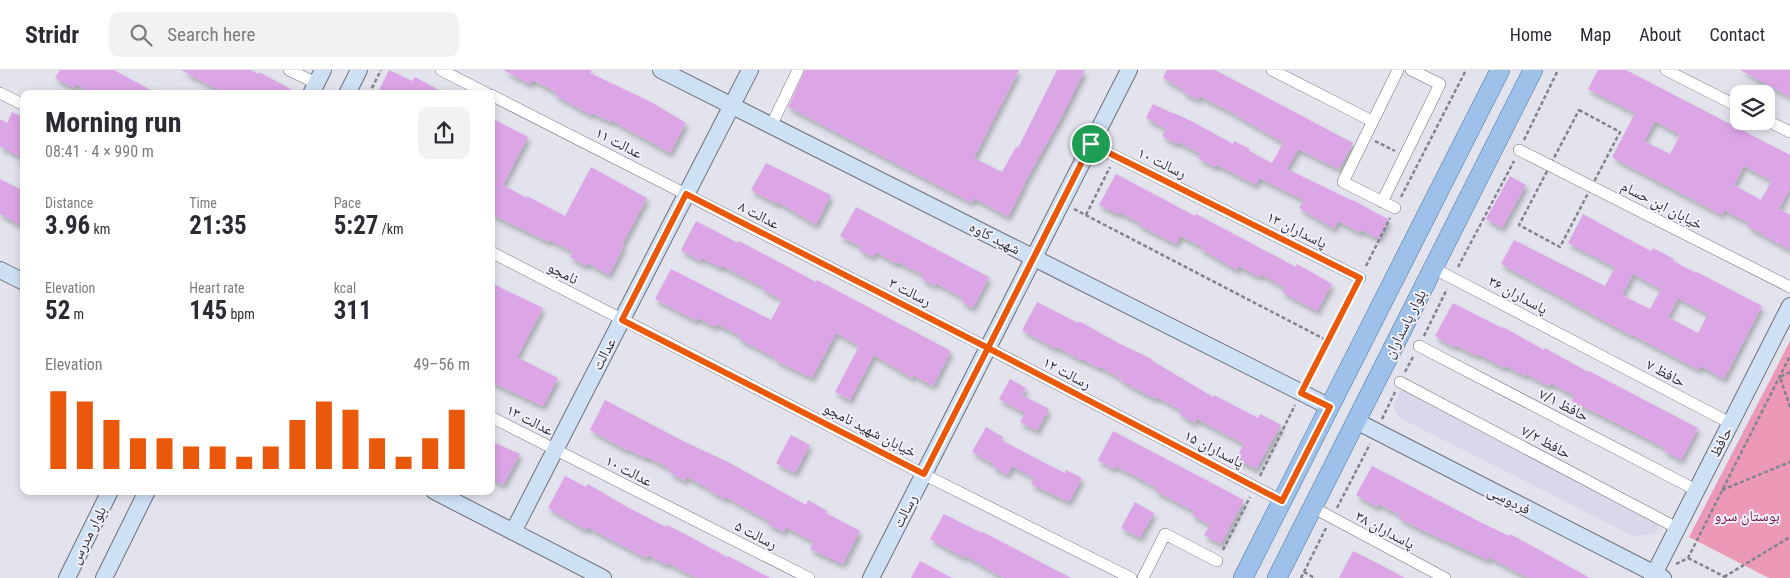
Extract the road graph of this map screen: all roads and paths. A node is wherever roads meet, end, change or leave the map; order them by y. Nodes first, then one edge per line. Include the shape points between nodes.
1 (289, 70) edge
2 (359, 70) edge
3 (381, 70) edge
4 (441, 70) edge
5 (661, 70) edge
6 (750, 70) edge
7 (798, 70) edge
8 (1128, 70) edge
9 (1272, 70) edge
10 (1398, 70) edge
11 (1411, 70) edge
12 (1466, 70) edge
13 (1500, 70) edge
14 (1533, 70) edge
15 (1558, 70) edge
16 (1666, 70) edge
17 (316, 82) edge
18 (349, 90) edge
19 (371, 90) edge
20 (482, 90) edge
21 (0, 93) edge
22 (495, 97) edge
23 (1730, 102) edge
24 (20, 103) edge
25 (732, 106) junction
26 (1372, 121) junction
27 (1775, 124) edge
28 (771, 126) junction
29 (1790, 132) edge
30 (1365, 136) junction
31 (1091, 144) junction
32 (1519, 150) junction
33 (1116, 156) junction
34 (1405, 156) junction
35 (1418, 163) junction
36 (1550, 165) junction
37 (1592, 186) junction
38 (686, 194) junction
39 (1061, 202) junction
40 (1382, 202) junction
41 (1220, 208) joint
42 (1395, 208) junction
43 (1086, 215) junction
44 (495, 254) edge
45 (1033, 258) junction
46 (818, 262) joint
47 (1433, 268) junction
48 (0, 270) edge
49 (1452, 277) junction
50 (1360, 278) junction
51 (20, 280) edge
52 (1790, 287) edge
53 (1790, 306) edge
54 (622, 320) junction
55 (1328, 341) junction
56 (1419, 346) junction
57 (988, 348) junction
58 (1588, 349) joint
59 (1790, 356) edge
60 (1790, 372) edge
61 (1780, 377) junction
62 (1400, 382) junction
63 (1301, 393) junction
64 (1330, 407) junction
65 (1790, 407) edge
66 (495, 419) edge
67 (1356, 421) junction
68 (1730, 423) junction
69 (1133, 424) joint
70 (1376, 432) junction
71 (555, 450) junction
72 (1790, 462) edge
73 (924, 474) junction
74 (1254, 487) junction
75 (1696, 490) junction
76 (1722, 490) junction
77 (108, 495) edge
78 (145, 495) edge
79 (442, 495) edge
80 (1282, 501) junction
81 (1312, 507) junction
82 (689, 518) joint
83 (1331, 518) junction
84 (1677, 528) junction
85 (514, 532) junction
86 (1701, 532) dead end
87 (1790, 537) edge
88 (1688, 558) dead end
89 (1217, 561) joint
90 (1304, 572) junction
91 (1656, 576) edge
92 (1726, 577) edge
93 (66, 578) edge
94 (104, 578) edge
95 (603, 578) edge
96 (809, 578) edge
97 (871, 578) edge
98 (1132, 578) edge
99 (1143, 578) edge
100 (1243, 578) edge
101 (1277, 578) edge
102 (1300, 578) edge
103 (1315, 578) edge
104 (1445, 578) edge

1 - 17 street
2 - 18 street
3 - 19 path
4 - 20 street, عدالت ۱۱
5 - 25 street, شهید کاوه
6 - 25 street, عدالت
7 - 28 street
8 - 31 street, رسالت
9 - 26 street
10 - 26 street
11 - 34 street via 1440,84
12 - 35 path
13 - 64 main road, بلوار پاسداران
14 - 47 main road, بلوار پاسداران
15 - 32 path
16 - 23 street
21 - 24 street
22 - 38 street, عدالت ۱۱
25 - 28 street, شهید کاوه
25 - 38 street, عدالت
26 - 30 street
27 - 29 street
28 - 45 street, شهید کاوه
30 - 34 path
30 - 40 street via 1342,182
31 - 33 street, رسالت ۱۰
31 - 39 street, رسالت
32 - 36 street, خیابان ابن حسام
32 - 49 path
33 - 41 street, رسالت ۱۰
33 - 43 path
34 - 35 path
34 - 40 street
35 - 42 path
36 - 37 street, خیابان ابن حسام
36 - 37 path via 1579,110 1620,132
36 - 37 path via 1519,225 1560,247
37 - 52 street, خیابان ابن حسام
38 - 46 street, عدالت ۸
38 - 54 street, عدالت
39 - 43 path
39 - 45 street, رسالت
40 - 42 street
41 - 50 street, پاسداران ۱۳
42 - 50 path
43 - 55 path
44 - 54 street, نامجو
45 - 57 street, رسالت
45 - 63 street, شهید کاوه
46 - 57 street, رسالت ۳
47 - 49 street, پاسداران ۳۶
47 - 67 main road, بلوار پاسداران
48 - 51 street
49 - 56 path
49 - 58 street, پاسداران ۳۶
50 - 55 path
53 - 68 street, حافظ
54 - 71 street, عدالت
54 - 73 street, خیابان شهید نامجو
55 - 63 path
56 - 62 path
56 - 75 street, حافظ ۷/۱
57 - 69 street, رسالت ۱۲
57 - 73 street, رسالت
58 - 68 street, حافظ ۷
59 - 61 path
60 - 61 path
61 - 65 path
61 - 76 path
62 - 70 path
62 - 84 street, حافظ ۷/۲
63 - 64 street, شهید کاوه
63 - 74 path
64 - 80 main road, بلوار پاسداران
66 - 71 street, عدالت ۱۳
67 - 70 street, فردوسی
67 - 81 main road, بلوار پاسداران
68 - 75 street, حافظ
69 - 74 street, پاسداران ۱۵
70 - 83 path
70 - 91 street, فردوسی
71 - 82 street, عدالت ۱۰
71 - 85 street, عدالت
72 - 76 path
73 - 97 street, رسالت
73 - 98 street, خیابان شهید نامجو
74 - 80 street, پاسداران ۱۵
74 - 89 path
75 - 84 street, حافظ
76 - 86 path
77 - 93 street, بلوار مدرس
78 - 94 street
79 - 85 street
80 - 100 main road, بلوار پاسداران
81 - 83 street, پاسداران ۳۸
81 - 101 main road, بلوار پاسداران
82 - 96 street, رسالت ۵
83 - 90 path
83 - 104 street, پاسداران ۳۸
84 - 91 street, حافظ
85 - 95 street
87 - 92 path
88 - 92 path
89 - 99 street via 1165,534
90 - 102 path
90 - 103 path

